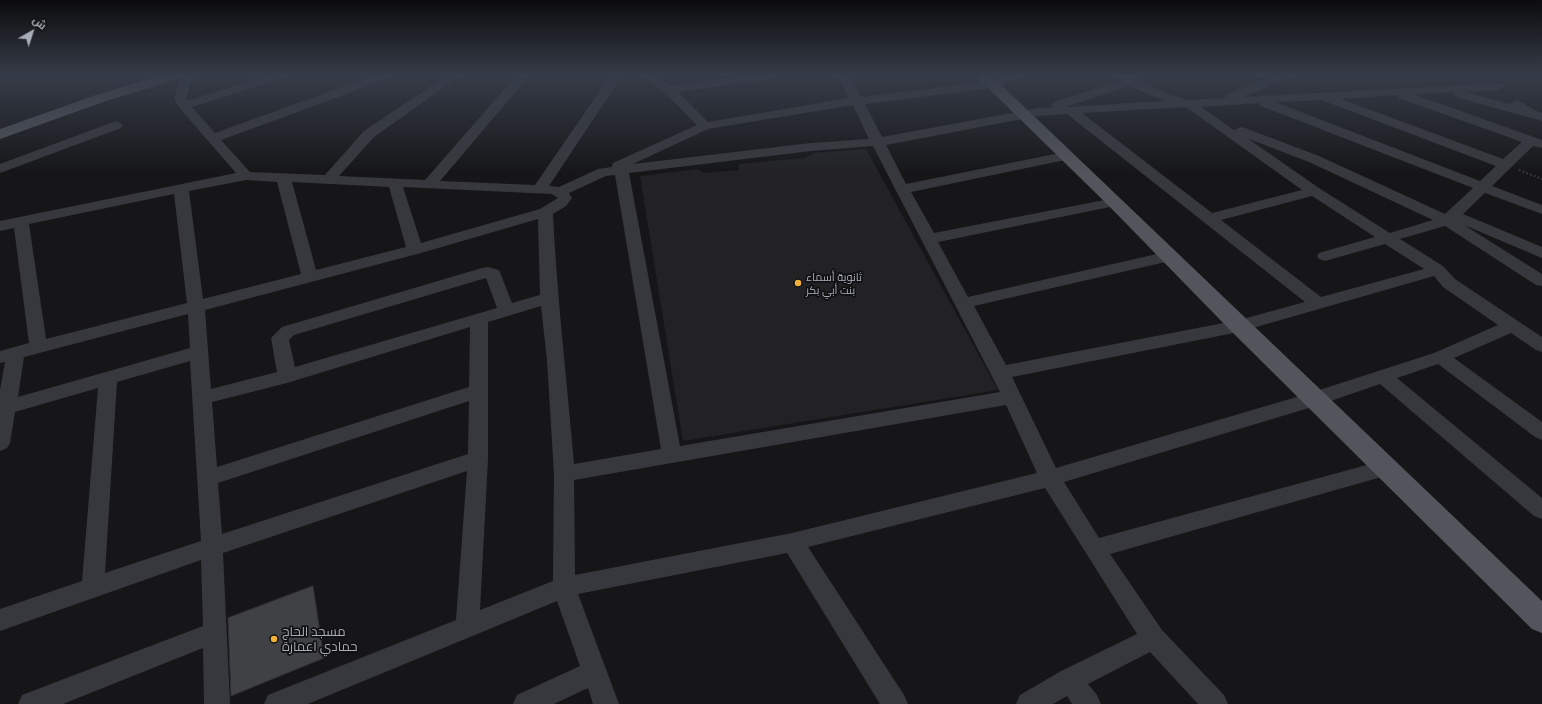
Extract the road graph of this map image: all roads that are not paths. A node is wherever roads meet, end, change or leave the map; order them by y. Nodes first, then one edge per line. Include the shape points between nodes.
1 (71, 109) edge
2 (186, 109) edge
3 (294, 109) edge
4 (406, 109) edge
5 (494, 109) edge
6 (594, 109) edge
7 (688, 109) edge
8 (809, 109) edge
9 (860, 109) edge
10 (1023, 109) edge
11 (1046, 109) edge
12 (1092, 109) edge
13 (1181, 109) edge
14 (1196, 109) edge
15 (1281, 109) edge
16 (1357, 109) edge
17 (1447, 109) edge
18 (1515, 109) edge
19 (1523, 109) edge
20 (1071, 111) junction
21 (1526, 112) junction
22 (1030, 114) junction
23 (1542, 117) edge
24 (1212, 120) junction
25 (116, 125) dead end
26 (705, 126) junction
27 (0, 134) edge
28 (212, 139) junction
29 (878, 142) junction
30 (1537, 142) edge
31 (1065, 156) junction
32 (1505, 165) junction
33 (0, 169) edge
34 (620, 170) junction
35 (603, 172) junction
36 (246, 176) junction
37 (283, 177) junction
38 (329, 179) junction
39 (395, 184) junction
40 (429, 184) junction
41 (1483, 187) junction
42 (181, 188) junction
43 (902, 189) junction
44 (539, 190) junction
45 (561, 192) junction
46 (1308, 192) junction
47 (1115, 202) junction
48 (1542, 210) edge
49 (545, 212) junction
50 (1210, 218) junction
51 (1451, 218) junction
52 (21, 222) junction
53 (0, 226) edge
54 (929, 239) junction
55 (1381, 239) junction
56 (415, 250) junction
57 (1542, 253) edge
58 (1170, 256) junction
59 (1325, 256) dead end
60 (1431, 272) junction
61 (310, 277) junction
62 (1542, 281) edge
63 (549, 298) junction
64 (964, 303) junction
65 (1318, 303) junction
66 (196, 307) junction
67 (507, 311) junction
68 (479, 319) junction
69 (1239, 326) junction
70 (1511, 326) junction
71 (1542, 346) edge
72 (38, 347) junction
73 (199, 352) junction
74 (8, 355) edge
75 (1440, 357) junction
76 (1001, 373) junction
77 (287, 376) junction
78 (1382, 376) junction
79 (108, 378) junction
80 (478, 391) junction
81 (1011, 397) junction
82 (202, 398) junction
83 (1315, 399) junction
84 (6, 407) junction
85 (1542, 432) edge
86 (0, 443) edge
87 (672, 455) junction
88 (478, 459) junction
89 (1386, 468) junction
90 (564, 474) junction
91 (207, 478) junction
92 (1050, 478) junction
93 (1542, 510) edge
94 (792, 542) junction
95 (212, 547) junction
96 (1094, 549) junction
97 (564, 587) junction
98 (93, 588) junction
99 (0, 620) edge
100 (1542, 620) edge
101 (467, 626) junction
102 (215, 632) junction
103 (1153, 638) junction
104 (594, 672) junction
105 (1070, 680) junction
106 (31, 704) edge
107 (217, 704) edge
108 (277, 704) edge
109 (526, 704) edge
110 (606, 704) edge
111 (894, 704) edge
112 (1029, 704) edge
113 (1088, 704) edge
114 (1215, 704) edge

1 - 27 main road
2 - 28 street
3 - 28 street
4 - 38 street via 369,134
5 - 40 street
6 - 44 street
7 - 26 street
8 - 26 street
9 - 29 street
10 - 22 main road
11 - 22 street
12 - 20 street
13 - 46 street
14 - 24 street
15 - 41 street
16 - 32 street
17 - 30 street
18 - 21 street
19 - 21 street
20 - 22 street
20 - 50 street
21 - 23 street
22 - 29 street
22 - 31 main road
24 - 46 street
24 - 51 street via 1314,159
25 - 33 street
26 - 35 street
28 - 36 street
29 - 34 street via 804,148
29 - 43 street
30 - 32 street
31 - 43 street
31 - 47 main road
32 - 41 street
34 - 35 street
34 - 87 street
35 - 45 street
36 - 37 street
36 - 42 street
37 - 38 street
37 - 61 street
38 - 39 street
39 - 40 street
39 - 56 street
40 - 44 street
41 - 48 street
41 - 51 street
42 - 52 street
42 - 66 street
43 - 54 street
44 - 45 street
45 - 49 street via 564,200
46 - 50 street
46 - 55 street
47 - 54 street
47 - 58 main road
49 - 56 street
49 - 63 street
50 - 65 street
51 - 55 street
51 - 57 street
51 - 62 street
52 - 53 street
52 - 72 street
54 - 64 street
55 - 59 street
55 - 60 street
56 - 61 street
58 - 64 street
58 - 69 main road
60 - 65 street
60 - 70 street
61 - 66 street
63 - 67 street
63 - 90 street
64 - 76 street
65 - 69 street
66 - 72 street
66 - 73 street
67 - 68 street
67 - 77 street via 492,274 488,272 310,324 281,335
68 - 77 street
68 - 80 street
69 - 76 street
69 - 83 main road
70 - 71 street
70 - 75 street
72 - 74 street
73 - 79 street
73 - 82 street
74 - 84 street
75 - 78 street
75 - 85 street
76 - 81 street
77 - 82 street
78 - 83 street
78 - 93 street
79 - 84 street
79 - 98 street
80 - 88 street
80 - 91 street
81 - 87 street
81 - 92 street
82 - 91 street
83 - 89 main road
83 - 92 street
84 - 86 street
87 - 90 street
88 - 95 street
88 - 101 street
89 - 96 street
89 - 100 main road
90 - 97 street
91 - 95 street
92 - 94 street
92 - 96 street
94 - 97 street
94 - 111 street
95 - 98 street
95 - 102 street
96 - 103 street
97 - 101 street
97 - 104 street
98 - 99 street
101 - 108 street
102 - 106 street
102 - 107 street
103 - 105 street
103 - 114 street
104 - 109 street
104 - 110 street
105 - 112 street
105 - 113 street

